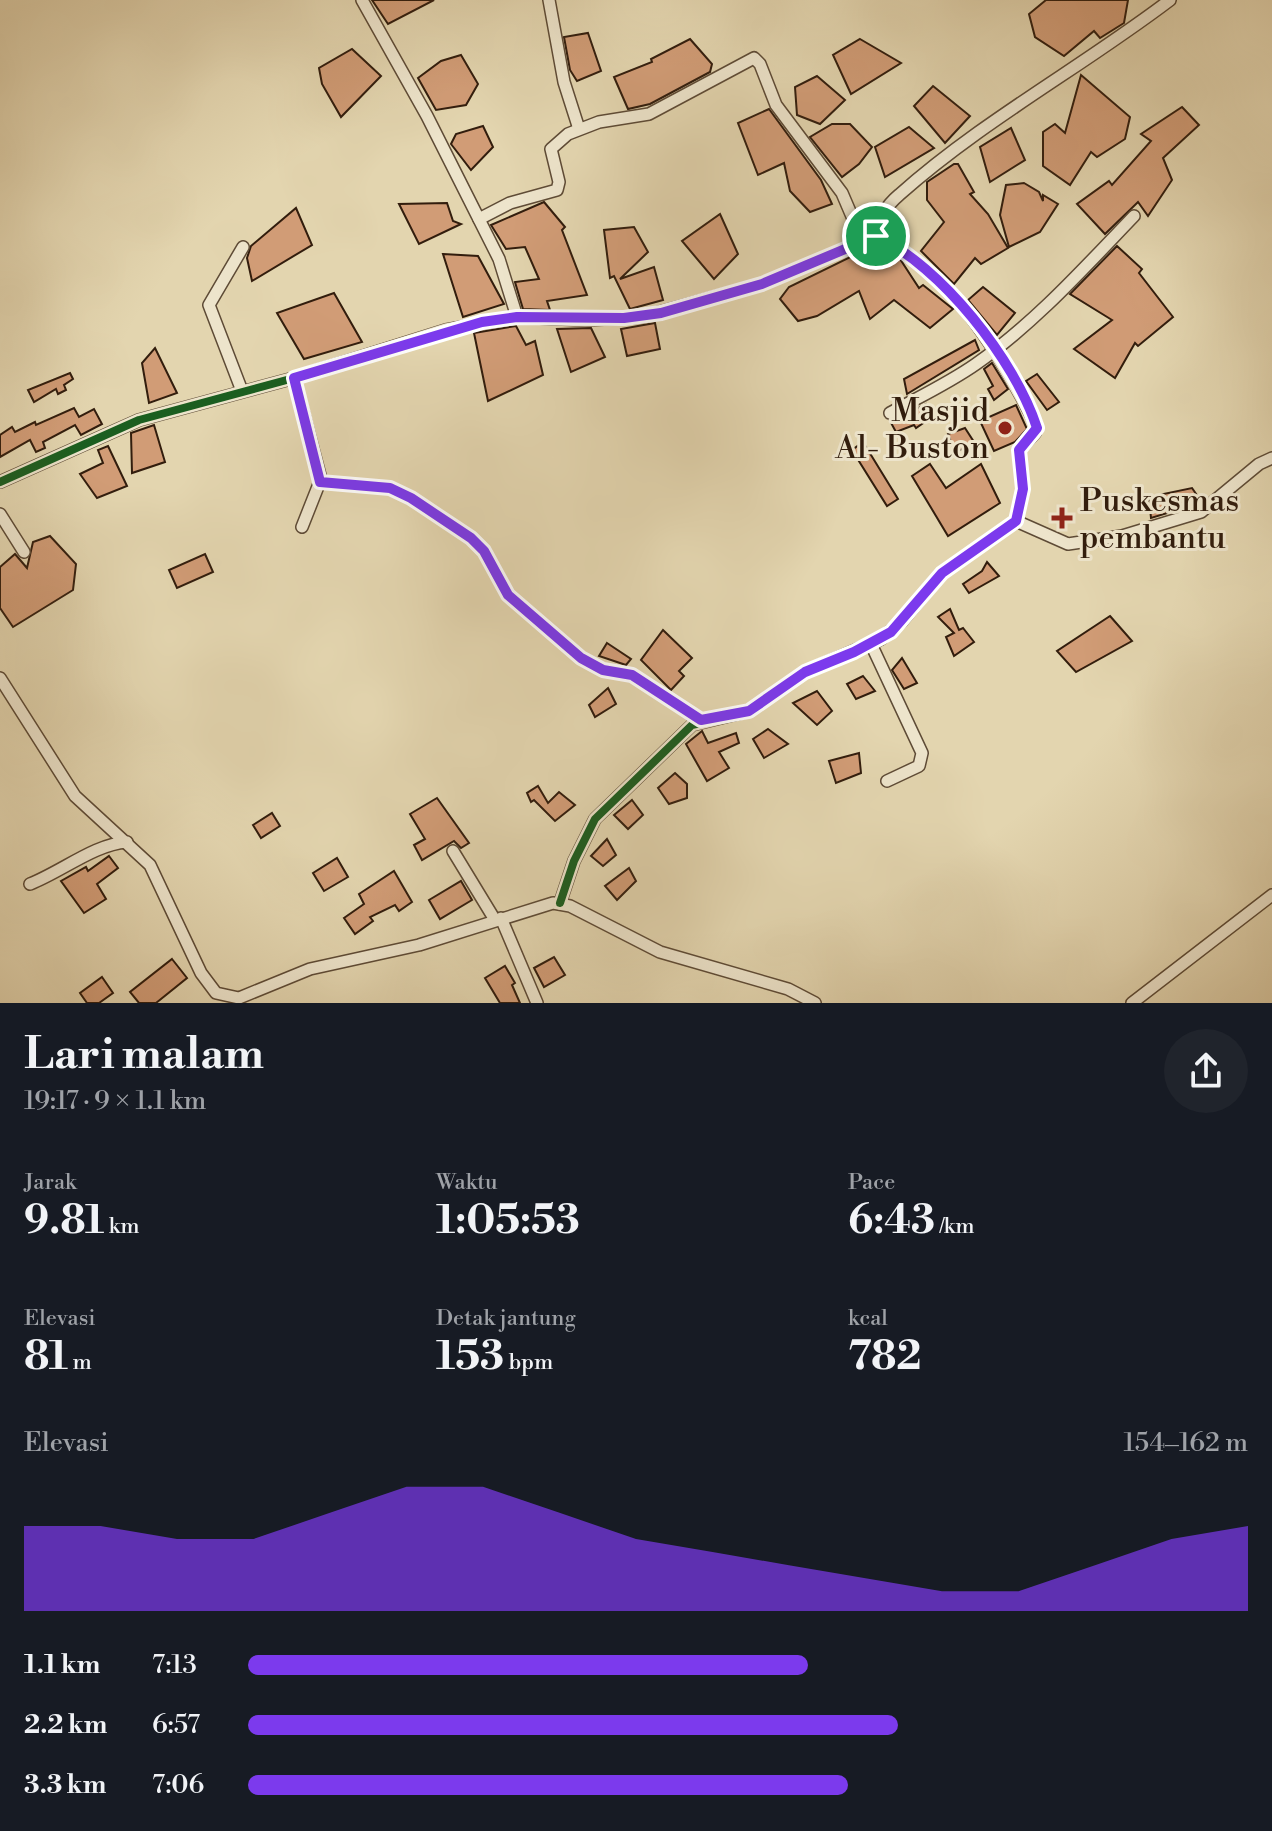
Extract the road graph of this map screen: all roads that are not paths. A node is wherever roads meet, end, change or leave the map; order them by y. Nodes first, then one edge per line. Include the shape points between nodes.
1 (362, 0) edge
2 (549, 0) edge
3 (1170, 0) edge
4 (579, 129) junction
5 (1134, 216) dead end
6 (479, 219) junction
7 (876, 236) junction
8 (863, 242) junction
9 (243, 247) dead end
10 (517, 317) junction
11 (996, 348) junction
12 (294, 378) junction
13 (242, 391) junction
14 (890, 413) dead end
15 (1272, 458) edge
16 (0, 482) edge
17 (320, 482) junction
18 (0, 514) edge
19 (1016, 521) junction
20 (302, 527) dead end
21 (24, 552) dead end
22 (871, 644) junction
23 (0, 678) edge
24 (701, 720) junction
25 (887, 781) dead end
26 (127, 842) junction
27 (453, 851) dead end
28 (30, 884) dead end
29 (1272, 895) edge
30 (560, 903) junction
31 (498, 919) junction
32 (537, 1003) edge
33 (815, 1003) edge
34 (1132, 1003) edge

1 - 6 street
2 - 4 street
3 - 7 street via 899,195 882,216
4 - 6 street via 551,149 557,190 510,203
4 - 8 street via 649,114 757,59 776,105 842,193
5 - 11 street via 1069,284
6 - 10 street via 499,259
7 - 8 street
7 - 11 street via 908,254
8 - 10 street via 762,284 642,317
9 - 13 street via 209,305
10 - 12 street via 446,330
11 - 14 street
11 - 19 street via 1037,428 1019,450 1023,489
12 - 13 street
12 - 17 street
13 - 16 street via 139,420
15 - 19 street via 1201,512 1122,536 1068,544
17 - 20 street
17 - 24 street via 390,488 411,498 471,538 508,595 581,658 603,670 632,675
18 - 21 street
19 - 22 street via 931,583 902,621
22 - 24 street via 805,672 749,711
22 - 25 street via 922,753 919,766
23 - 26 street via 75,796
24 - 30 street via 595,819
26 - 28 street via 102,847
26 - 31 street via 157,877 201,973 216,993 228,998 310,969 419,945
27 - 31 street
29 - 34 street
30 - 31 street
30 - 33 street via 660,952 788,989
31 - 32 street

